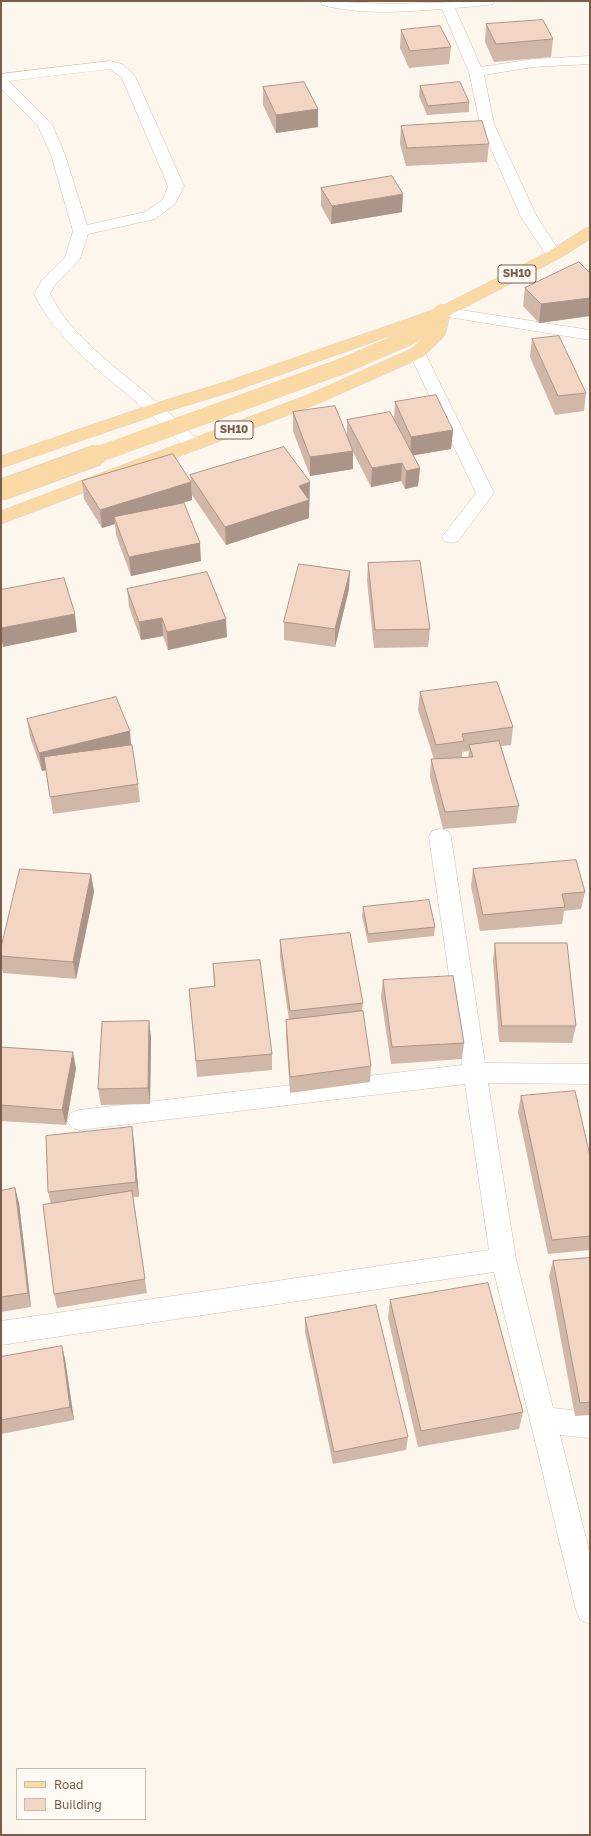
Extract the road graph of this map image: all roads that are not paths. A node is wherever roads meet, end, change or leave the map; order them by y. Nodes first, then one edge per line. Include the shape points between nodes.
1 (488, 1) edge
2 (327, 2) dead end
3 (447, 5) junction
4 (590, 60) edge
5 (476, 72) junction
6 (1, 80) edge
7 (7, 96) edge
8 (81, 231) junction
9 (590, 232) edge
10 (554, 255) junction
11 (442, 312) junction
12 (590, 335) edge
13 (417, 353) junction
14 (156, 409) junction
15 (193, 445) junction
16 (1, 462) edge
17 (1, 490) edge
18 (1, 518) edge
19 (451, 537) dead end
20 (440, 837) dead end
21 (476, 1073) junction
22 (590, 1074) edge
23 (79, 1120) dead end
24 (503, 1259) junction
25 (1, 1332) edge
26 (544, 1420) junction
27 (590, 1425) edge
28 (590, 1610) edge

1 - 3 street
2 - 3 street via 350,7 374,8
3 - 5 street
4 - 5 street via 533,63
5 - 10 street via 487,124 529,218
6 - 7 street
6 - 8 street via 110,65 128,76 176,186 170,201 150,216
7 - 8 street via 44,124 58,155
8 - 14 street via 72,259 48,283 42,294 48,310 81,347
9 - 10 main road, SH10
10 - 11 main road, SH10
11 - 12 street
11 - 13 main road, SH10 via 437,335
11 - 14 main road
11 - 17 main road, bridge via 412,336 343,366
13 - 15 main road, SH10 via 311,400
13 - 19 street via 485,492
14 - 15 street
14 - 16 main road
15 - 18 main road, SH10
20 - 21 street
21 - 22 street
21 - 23 street
21 - 24 street
24 - 25 street
24 - 26 street
26 - 27 street
26 - 28 street

